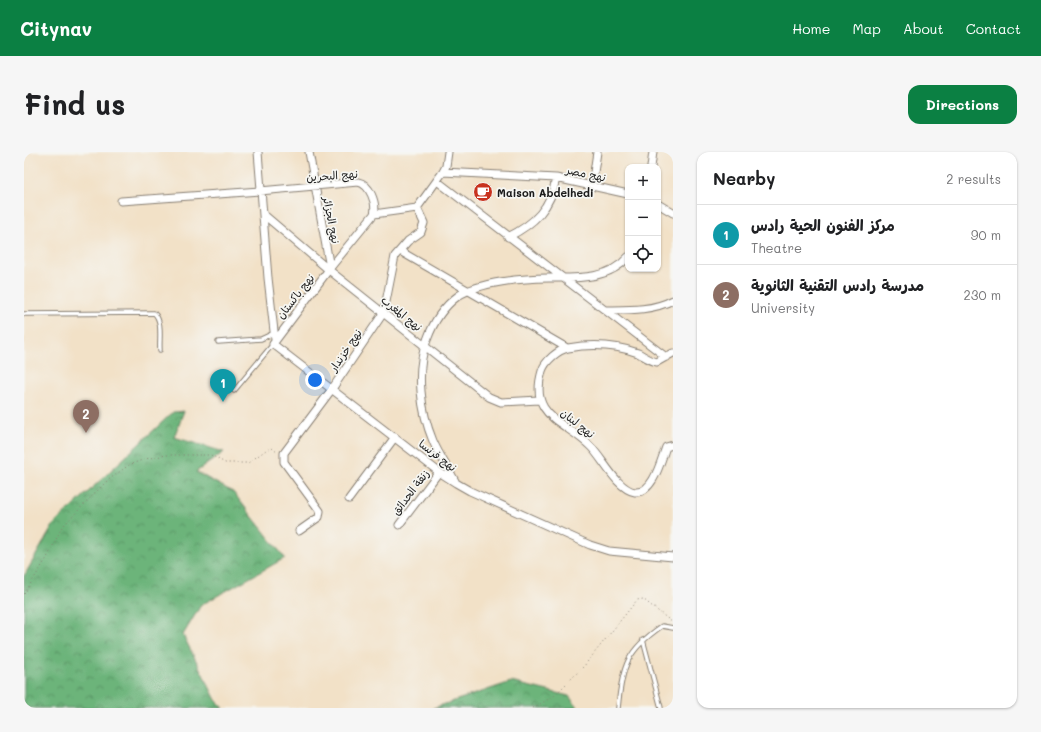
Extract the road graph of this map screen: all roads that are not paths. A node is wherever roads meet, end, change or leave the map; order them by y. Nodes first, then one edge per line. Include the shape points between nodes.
1 (258, 152) edge
2 (309, 152) edge
3 (448, 152) edge
4 (597, 152) edge
5 (653, 152) edge
6 (651, 164) edge
7 (443, 172) junction
8 (556, 178) junction
9 (437, 181) junction
10 (592, 186) junction
11 (314, 187) junction
12 (260, 191) junction
13 (625, 193) edge
14 (122, 201) dead end
15 (661, 206) edge
16 (417, 208) junction
17 (673, 213) edge
18 (263, 214) junction
19 (374, 214) junction
20 (508, 237) junction
21 (400, 251) junction
22 (625, 260) edge
23 (330, 269) junction
24 (563, 279) junction
25 (468, 291) junction
26 (673, 300) edge
27 (606, 310) junction
28 (384, 312) junction
29 (24, 314) edge
30 (274, 339) junction
31 (218, 342) dead end
32 (425, 345) junction
33 (566, 348) junction
34 (160, 350) dead end
35 (673, 353) edge
36 (666, 358) junction
37 (332, 389) junction
38 (234, 391) dead end
39 (539, 400) junction
40 (395, 437) junction
41 (673, 445) edge
42 (439, 472) junction
43 (456, 483) junction
44 (349, 499) dead end
45 (399, 525) dead end
46 (299, 531) dead end
47 (673, 557) edge
48 (673, 628) edge
49 (642, 640) junction
50 (618, 708) edge
51 (661, 708) edge

1 - 12 street
2 - 11 street, نهج الجزائر
3 - 7 street
4 - 10 street
5 - 6 street
7 - 8 street, نهج مصر
7 - 9 street
8 - 10 street, نهج مصر
8 - 20 street via 544,212 531,224
9 - 16 street
9 - 20 street
10 - 13 street, نهج مصر
11 - 12 street, نهج البحرين
11 - 19 street, نهج البحرين via 362,183 373,199 376,207
11 - 23 street, نهج الجزائر
12 - 14 street, نهج البحرين
12 - 18 street
15 - 17 street
16 - 19 street
16 - 21 street, نهج خزندار via 424,223 423,228 408,240
18 - 23 street, نهج المغرب
18 - 30 street
19 - 23 street, نهج باكستان
20 - 24 street
21 - 25 street
21 - 28 street, نهج خزندار via 393,261
22 - 24 street via 609,272
23 - 28 street, نهج المغرب
23 - 30 street, نهج باكستان
24 - 25 street via 512,281 485,285
24 - 27 street
25 - 32 street via 459,295 443,310
25 - 33 street
26 - 27 street via 649,308
27 - 36 street
28 - 32 street, نهج المغرب
28 - 37 street, نهج خزندار
29 - 34 lane via 154,313 158,316 159,322
30 - 31 lane
30 - 37 street, نهج فرنسا
30 - 38 lane, نهج باكستان
32 - 39 street, نهج المغرب via 494,400
32 - 43 street via 421,377 427,422 434,442
33 - 36 street via 620,347 657,362
33 - 39 street via 550,358 543,368 539,379
35 - 36 street
37 - 40 street, نهج فرنسا
37 - 46 street, نهج خزندار via 283,457 284,462 320,511 318,516
39 - 41 street, نهج لبنان via 559,424 591,447 624,487 636,492 644,490 650,484 666,447
40 - 42 street, نهج فرنسا
40 - 44 street
42 - 43 street, نهج فرنسا
42 - 45 street, زنقة الحدائق
43 - 47 street, نهج فرنسا via 590,545 609,551
48 - 49 lane via 662,626
49 - 50 lane via 629,657 621,679
49 - 51 lane

